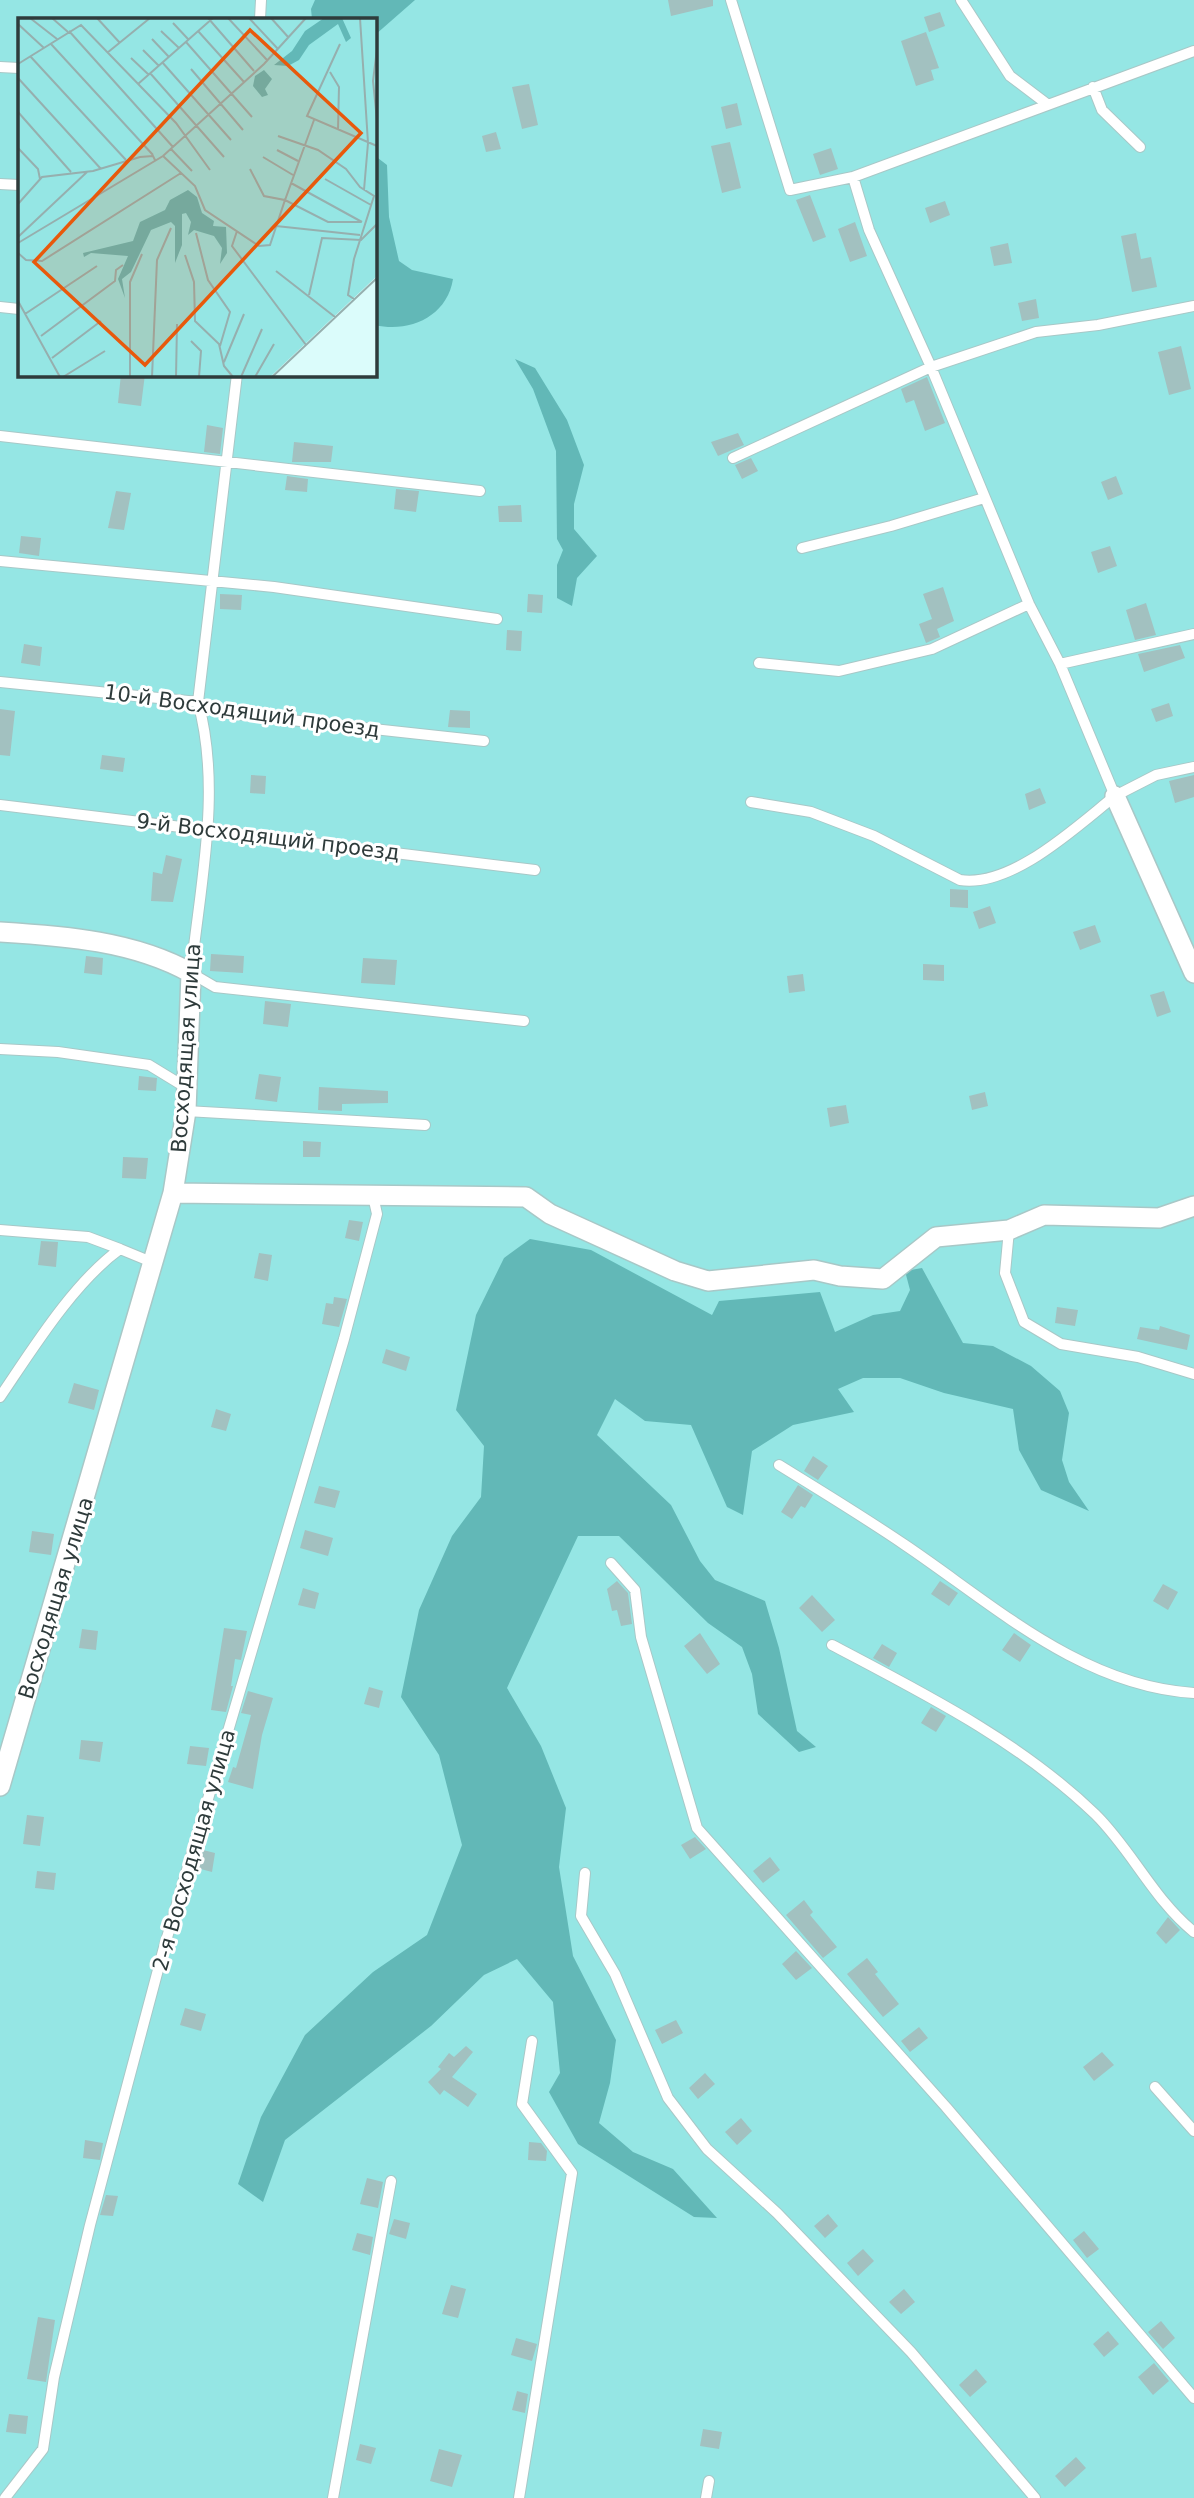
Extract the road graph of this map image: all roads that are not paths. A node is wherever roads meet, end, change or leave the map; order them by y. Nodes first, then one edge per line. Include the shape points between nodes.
1 (261, 0) edge
2 (731, 0) edge
3 (961, 0) edge
4 (260, 18) edge
5 (1194, 51) edge
6 (0, 67) edge
7 (18, 68) edge
8 (1093, 87) junction
9 (1047, 104) junction
10 (1140, 147) dead end
11 (853, 177) junction
12 (0, 184) edge
13 (18, 185) edge
14 (1194, 306) edge
15 (0, 307) edge
16 (18, 309) edge
17 (931, 367) junction
18 (237, 376) edge
19 (0, 436) edge
20 (733, 458) dead end
21 (227, 460) junction
22 (480, 491) dead end
23 (984, 498) junction
24 (802, 548) dead end
25 (0, 561) edge
26 (212, 583) junction
27 (1029, 604) junction
28 (497, 619) dead end
29 (1194, 634) edge
30 (759, 663) dead end
31 (1060, 664) junction
32 (0, 682) edge
33 (198, 702) junction
34 (484, 741) dead end
35 (1194, 766) edge
36 (1115, 796) junction
37 (751, 802) dead end
38 (0, 805) edge
39 (208, 832) junction
40 (535, 870) dead end
41 (0, 932) edge
42 (191, 973) junction
43 (1194, 973) edge
44 (524, 1021) dead end
45 (0, 1049) edge
46 (185, 1087) junction
47 (186, 1111) junction
48 (425, 1125) dead end
49 (173, 1193) junction
50 (373, 1196) junction
51 (1194, 1206) edge
52 (0, 1230) edge
53 (1009, 1230) junction
54 (120, 1249) junction
55 (155, 1264) junction
56 (1194, 1374) edge
57 (0, 1398) edge
58 (779, 1465) dead end
59 (611, 1563) dead end
60 (832, 1645) dead end
61 (1194, 1693) edge
62 (0, 1786) edge
63 (585, 1874) dead end
64 (1194, 1932) edge
65 (532, 2041) dead end
66 (1155, 2087) dead end
67 (1194, 2131) edge
68 (391, 2181) dead end
69 (1194, 2398) edge
70 (709, 2481) dead end
71 (5, 2498) edge
72 (333, 2498) edge
73 (519, 2498) edge
74 (706, 2498) edge
75 (1035, 2498) edge

1 - 4 lane
2 - 11 lane via 790,190
3 - 9 lane via 1010,76
5 - 8 lane
6 - 7 lane
8 - 9 lane
8 - 10 lane via 1102,110
9 - 11 lane
11 - 17 lane via 869,230
12 - 13 lane
14 - 17 lane via 1036,332
15 - 16 lane
17 - 20 lane
17 - 23 lane
18 - 21 lane, Восходящая улица
19 - 21 lane
21 - 22 lane
21 - 26 lane, Восходящая улица
23 - 24 lane
23 - 27 lane
25 - 26 lane
26 - 28 lane via 274,587
26 - 33 lane, Восходящая улица
27 - 30 lane via 933,649 839,671
27 - 31 lane
29 - 31 lane
31 - 36 lane
32 - 33 lane, 10-й Восходящий проезд
33 - 34 lane, 10-й Восходящий проезд via 227,713
33 - 39 lane, Восходящая улица via 209,741
35 - 36 lane via 1156,775
36 - 37 lane via 1049,848 1002,873 971,882 811,812
36 - 43 street
38 - 39 lane, 9-й Восходящий проезд
39 - 40 lane, 9-й Восходящий проезд
39 - 42 lane, Восходящая улица
41 - 42 street via 77,936 169,961
42 - 44 lane via 215,987
42 - 46 street, Восходящая улица
45 - 46 lane via 149,1065
46 - 47 street, Восходящая улица
47 - 48 lane
47 - 49 street, Восходящая улица
49 - 50 street
49 - 55 street, Восходящая улица
50 - 53 street via 526,1197 550,1214 675,1271 708,1281 814,1270 883,1279 936,1237
50 - 71 lane, 2-я Восходящая улица via 377,1214 344,1339 163,1951 90,2225 54,2377 43,2449
51 - 53 street via 1159,1218 1044,1215
52 - 54 lane via 88,1237
53 - 56 lane via 1005,1273 1024,1322 1061,1344 1138,1357
54 - 55 lane
54 - 57 lane via 49,1325
55 - 62 street, Восходящая улица
58 - 61 lane via 906,1546 1003,1618 1100,1672
59 - 69 lane via 635,1590 641,1637 697,1828 946,2108
60 - 64 lane via 954,1710 1032,1759 1096,1815
63 - 75 lane via 581,1916 615,1975 668,2098 707,2148 777,2213 911,2352
65 - 73 lane via 522,2104 572,2173
66 - 67 lane
68 - 72 lane
70 - 74 lane

